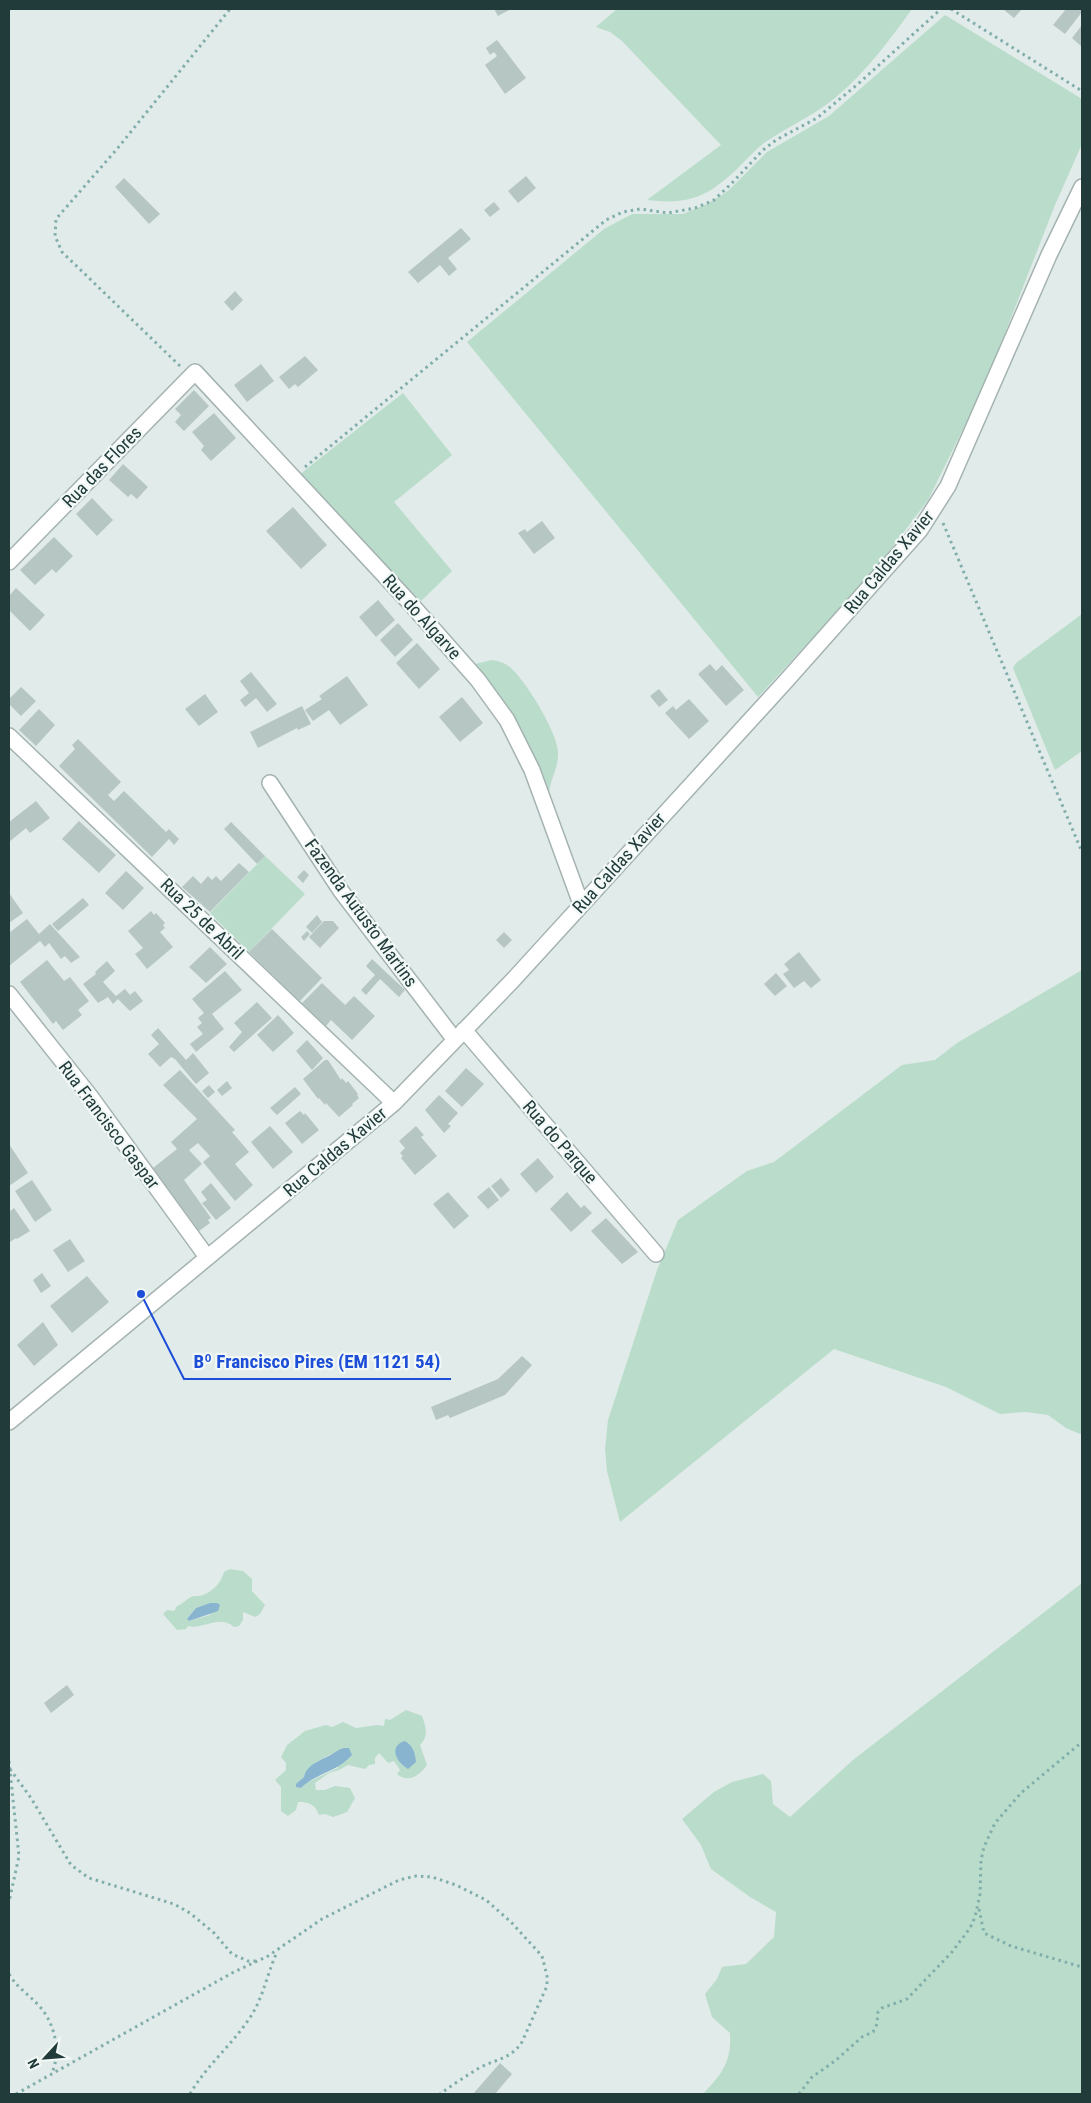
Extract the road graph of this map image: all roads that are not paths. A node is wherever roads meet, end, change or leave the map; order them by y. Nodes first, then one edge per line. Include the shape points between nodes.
1 (1080, 196) edge
2 (193, 374) joint
3 (9, 562) edge
4 (9, 736) edge
5 (270, 783) dead end
6 (581, 904) junction
7 (9, 994) edge
8 (460, 1035) junction
9 (394, 1103) junction
10 (656, 1254) dead end
11 (207, 1257) junction
12 (9, 1422) edge

1 - 6 street, Rua Caldas Xavier via 1049,255 948,486 920,530
2 - 3 street, Rua das Flores
2 - 6 street, Rua do Algarve via 293,476 478,680 507,720 532,770
4 - 9 street, Rua 25 de Abril
5 - 8 street, Fazenda Autusto Martins via 341,891
6 - 8 street, Rua Caldas Xavier
7 - 11 street, Rua Francisco Gaspar via 90,1096
8 - 9 street, Rua Caldas Xavier
8 - 10 street, Rua do Parque
9 - 11 street, Rua Caldas Xavier
11 - 12 street, Rua Caldas Xavier

